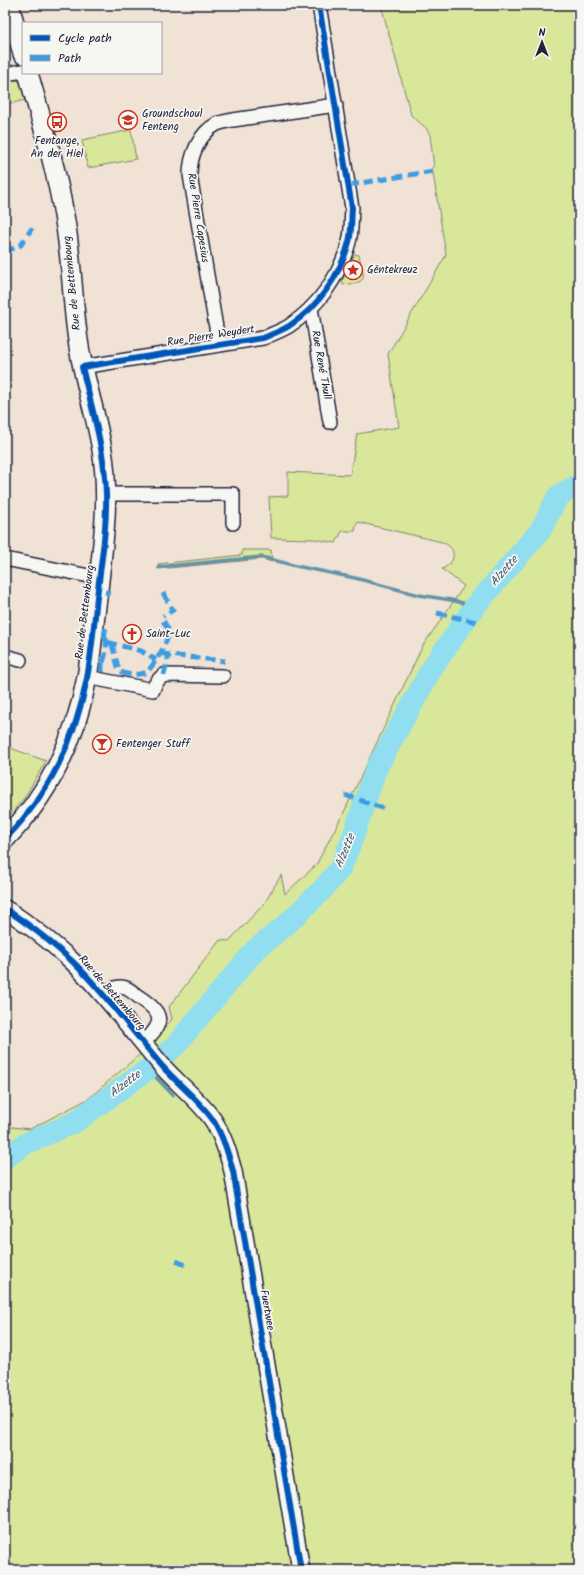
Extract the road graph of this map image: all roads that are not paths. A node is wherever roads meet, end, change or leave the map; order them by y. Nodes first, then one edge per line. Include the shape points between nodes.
1 (9, 5) edge
2 (319, 5) edge
3 (22, 50) edge
4 (22, 71) edge
5 (5, 74) edge
6 (28, 74) edge
7 (336, 104) junction
8 (311, 308) junction
9 (219, 345) junction
10 (82, 367) junction
11 (330, 422) dead end
12 (106, 494) junction
13 (233, 523) dead end
14 (5, 559) edge
15 (99, 578) junction
16 (5, 656) edge
17 (20, 660) dead end
18 (223, 676) dead end
19 (87, 677) junction
20 (5, 839) edge
21 (5, 909) edge
22 (103, 994) junction
23 (145, 1045) junction
24 (301, 1570) edge

1 - 3 main road
2 - 7 street, Rue Pierre Weydert
4 - 5 street
6 - 10 main road, Rue de Bettembourg via 66,223
7 - 8 street, Rue Pierre Weydert via 352,208 349,241 341,265 328,288
7 - 9 street, Rue Pierre Capesius via 217,124 205,133 197,145 190,165 190,175
8 - 9 street, Rue Pierre Weydert via 288,326 263,338
8 - 11 street, Rue René Thull
9 - 10 street, Rue Pierre Weydert
10 - 12 main road, Rue de Bettembourg via 102,450
12 - 13 street via 233,494
12 - 15 main road, Rue de Bettembourg
14 - 15 street
15 - 19 main road, Rue de Bettembourg
16 - 17 street
18 - 19 street via 164,675 158,679 153,690
19 - 20 main road, Rue de Bettembourg via 78,717 56,770 37,801
21 - 22 street, Rue de Bettembourg via 50,942
22 - 23 street, Rue de Bettembourg
22 - 23 street, Rue de Bettembourg via 118,987 125,987 154,1007 157,1013 157,1027
23 - 24 street, Fuertwee via 201,1106 212,1120 227,1149 233,1171

